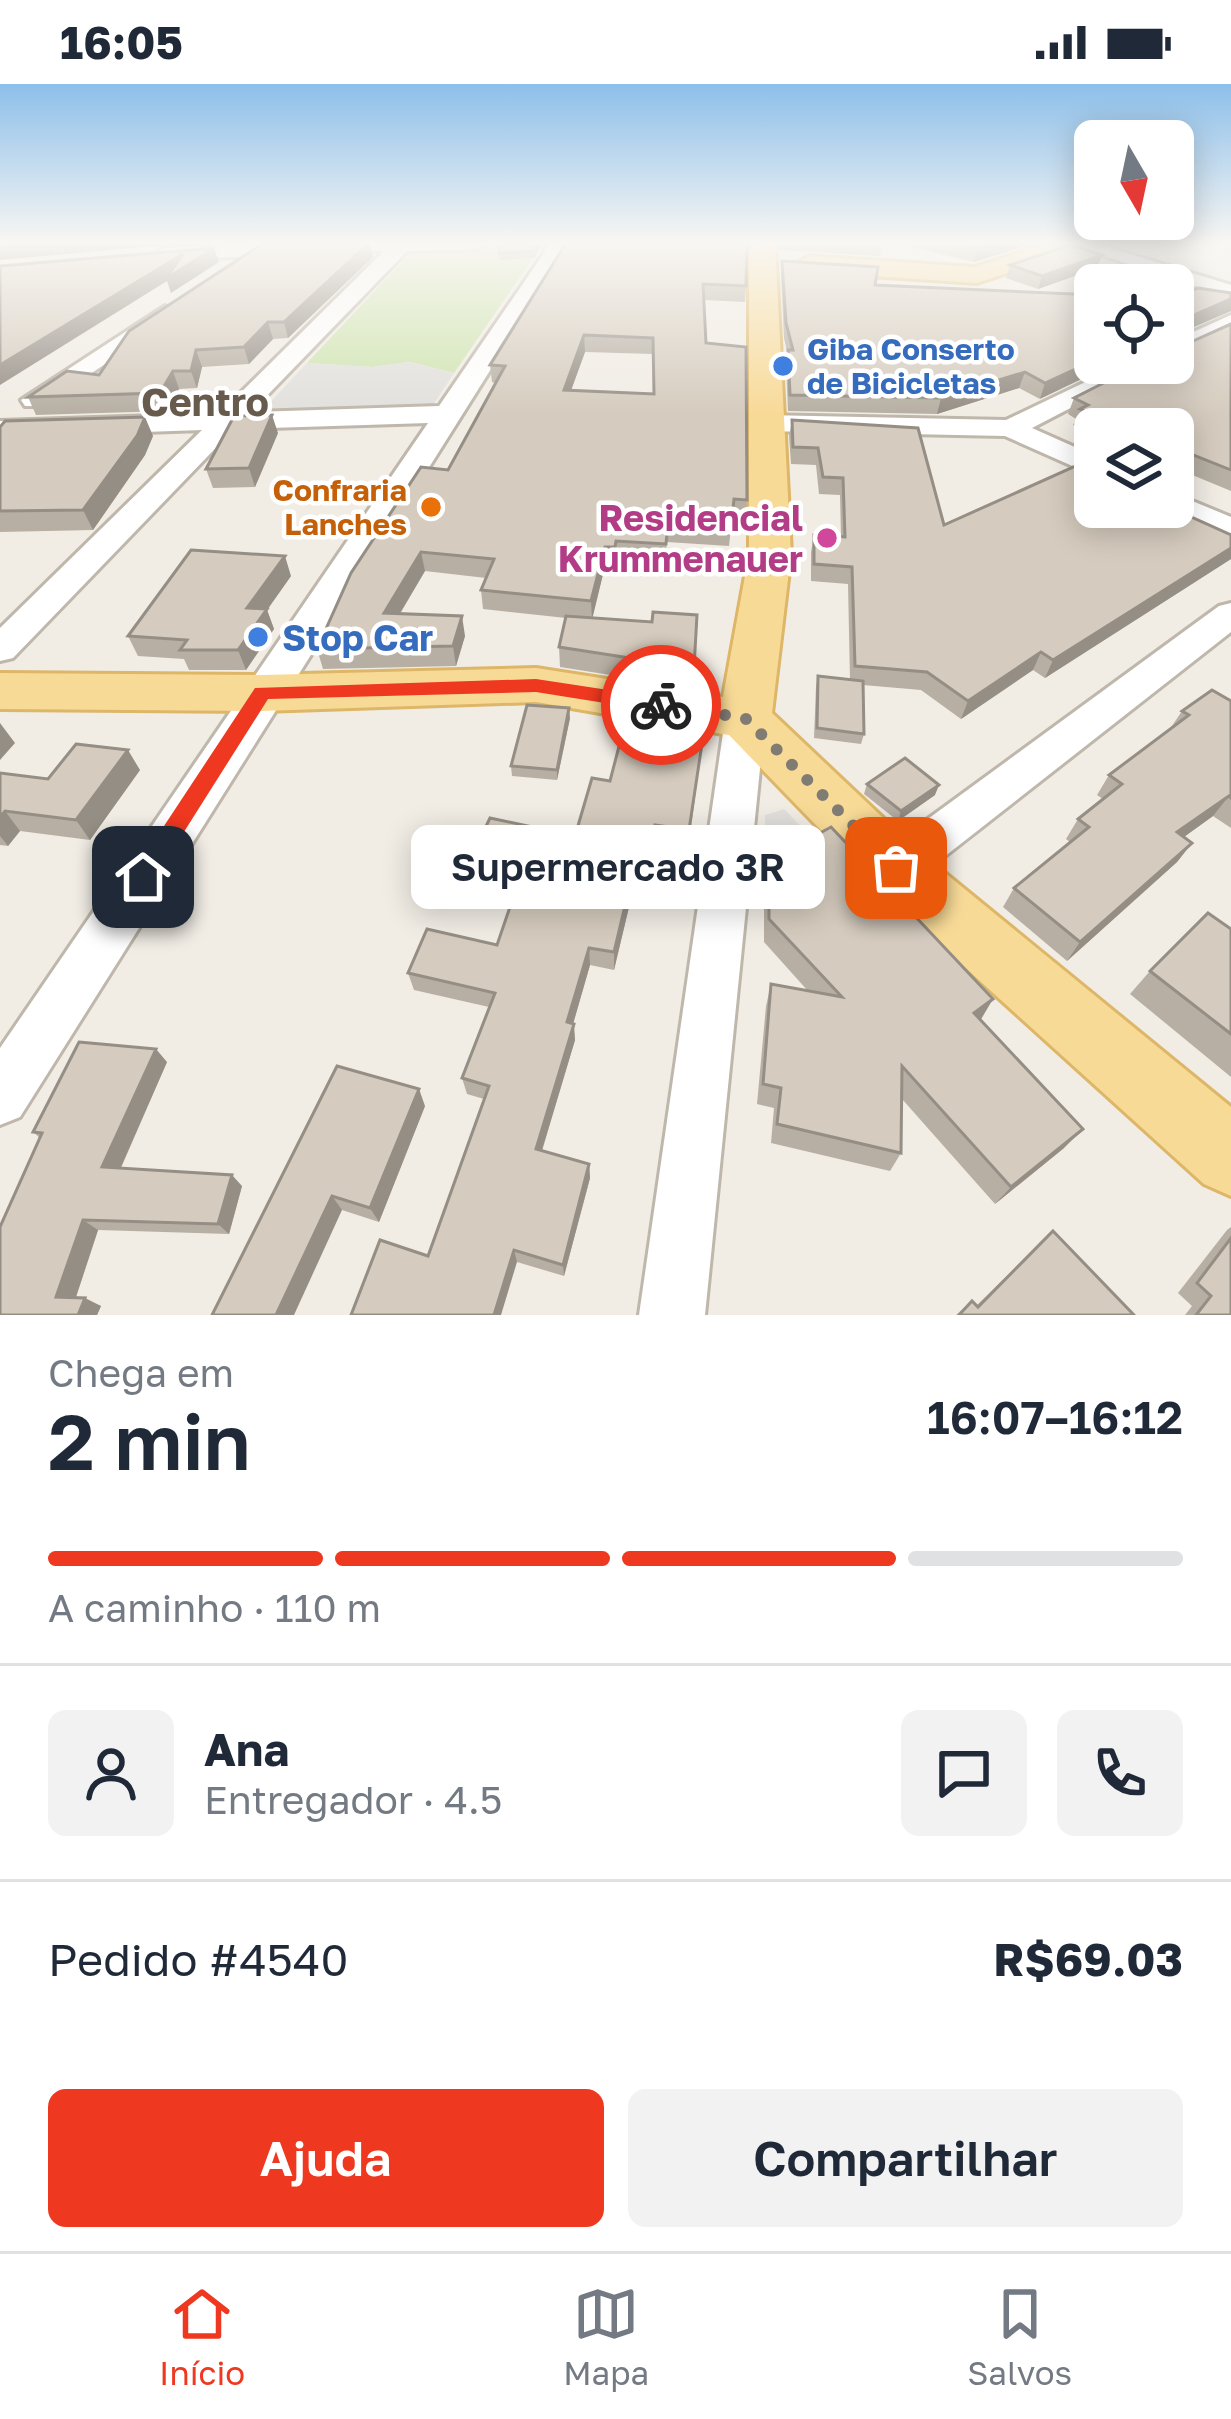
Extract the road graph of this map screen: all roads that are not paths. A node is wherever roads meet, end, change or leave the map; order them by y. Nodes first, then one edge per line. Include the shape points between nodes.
1 (184, 300) edge
2 (347, 300) edge
3 (522, 300) edge
4 (763, 300) edge
5 (1231, 322) edge
6 (1194, 340) edge
7 (1101, 384) edge
8 (444, 414) junction
9 (229, 418) junction
10 (764, 423) junction
11 (0, 426) edge
12 (1010, 428) junction
13 (1074, 457) edge
14 (1194, 512) edge
15 (1231, 529) edge
16 (1231, 614) edge
17 (0, 649) edge
18 (0, 692) edge
19 (262, 693) junction
20 (745, 718) junction
21 (896, 868) junction
22 (0, 1097) edge
23 (1231, 1157) edge
24 (672, 1315) edge

1 - 11 street
2 - 9 street
3 - 8 street
4 - 10 main road
5 - 6 street
7 - 12 street
8 - 9 street
8 - 19 street
9 - 11 street
9 - 17 street
10 - 12 street
10 - 20 main road via 770,554
12 - 13 street
14 - 15 street
16 - 21 street
18 - 19 main road
19 - 20 main road via 536,686
19 - 22 street
20 - 21 main road
20 - 24 street
21 - 23 main road

